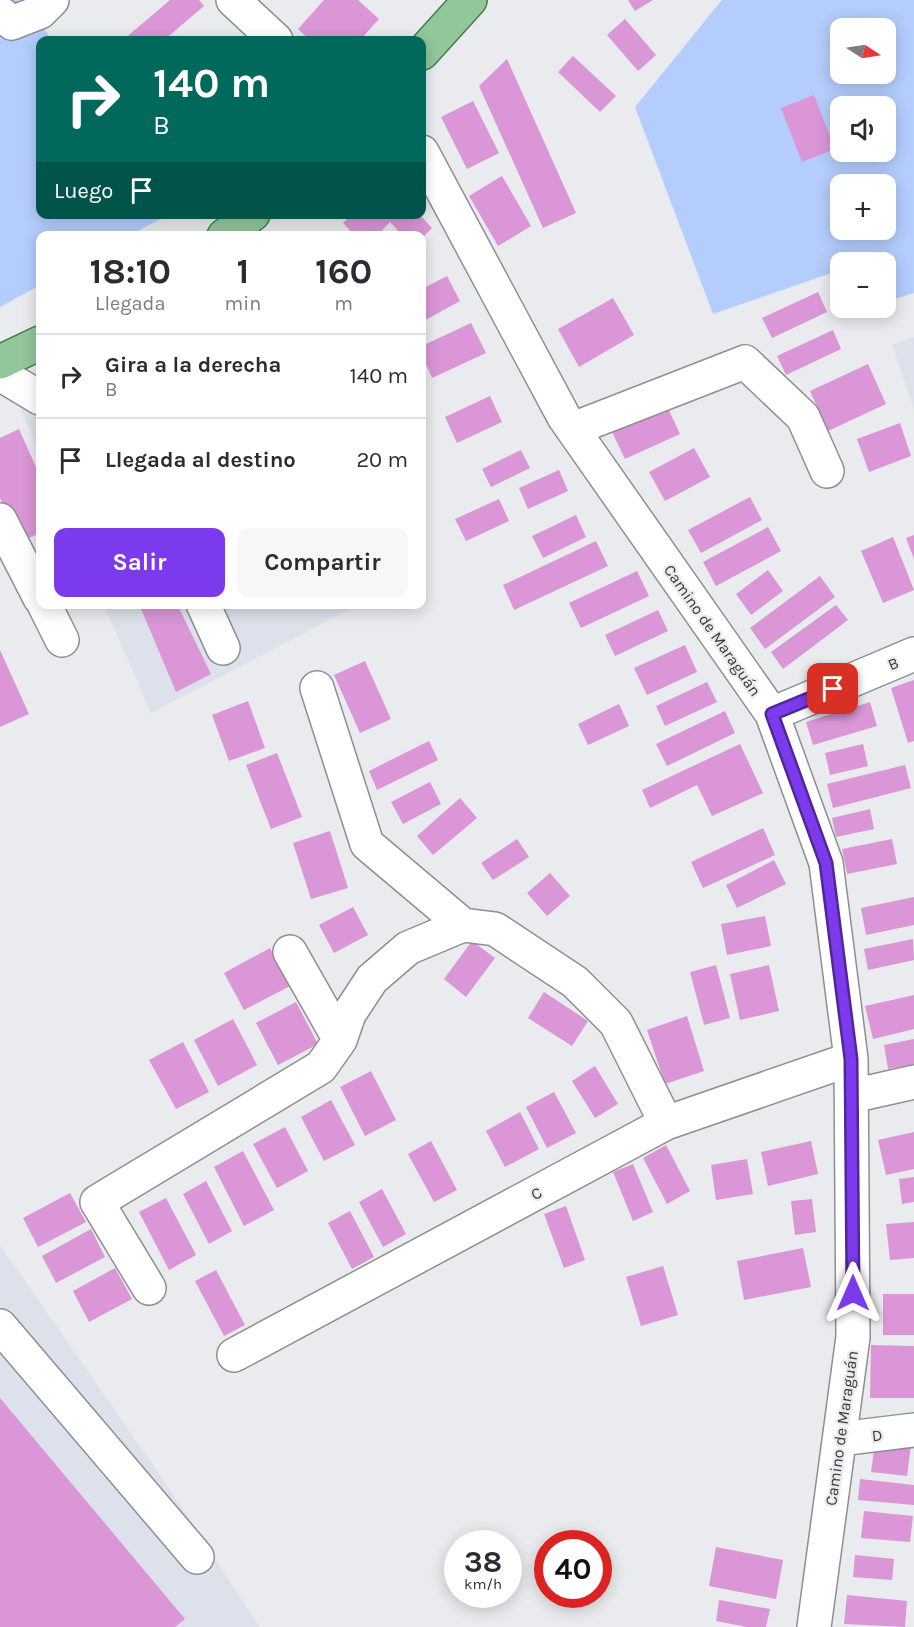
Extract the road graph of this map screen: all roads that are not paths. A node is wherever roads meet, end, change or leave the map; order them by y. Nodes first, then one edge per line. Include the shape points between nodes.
1 (52, 0) edge
2 (233, 0) edge
3 (470, 0) edge
4 (0, 13) edge
5 (272, 36) edge
6 (426, 49) edge
7 (426, 159) edge
8 (246, 219) edge
9 (231, 231) edge
10 (36, 345) edge
11 (0, 362) edge
12 (0, 374) edge
13 (36, 396) edge
14 (573, 429) junction
15 (827, 471) dead end
16 (0, 520) edge
17 (36, 590) edge
18 (46, 609) edge
19 (205, 609) edge
20 (62, 640) dead end
21 (223, 648) dead end
22 (914, 654) edge
23 (317, 688) dead end
24 (772, 714) junction
25 (463, 925) junction
26 (290, 952) dead end
27 (340, 1040) junction
28 (851, 1059) junction
29 (914, 1082) edge
30 (852, 1096) junction
31 (666, 1123) junction
32 (149, 1288) dead end
33 (0, 1326) edge
34 (234, 1355) dead end
35 (914, 1430) edge
36 (840, 1439) junction
37 (196, 1557) dead end
38 (814, 1627) edge

1 - 4 street via 40,12 12,23
2 - 5 street
3 - 6 main road
7 - 14 street, Camino de Maraguán
8 - 9 main road
10 - 11 main road
12 - 13 street
14 - 15 street via 745,362 803,417
14 - 24 street, Camino de Maraguán
16 - 17 street
18 - 20 street
19 - 21 street
22 - 24 street, B
23 - 25 street via 367,844
24 - 28 street, Camino de Maraguán via 826,863
25 - 27 street via 408,948 372,980 349,1014
25 - 31 street via 495,929 575,982 616,1023
26 - 27 street
27 - 32 street via 321,1067 96,1203
28 - 30 street, Camino de Maraguán
28 - 31 street, C
29 - 30 street
30 - 36 street, Camino de Maraguán via 853,1337
31 - 34 street, C
33 - 37 street
35 - 36 street, D
36 - 38 street, Camino de Maraguán

